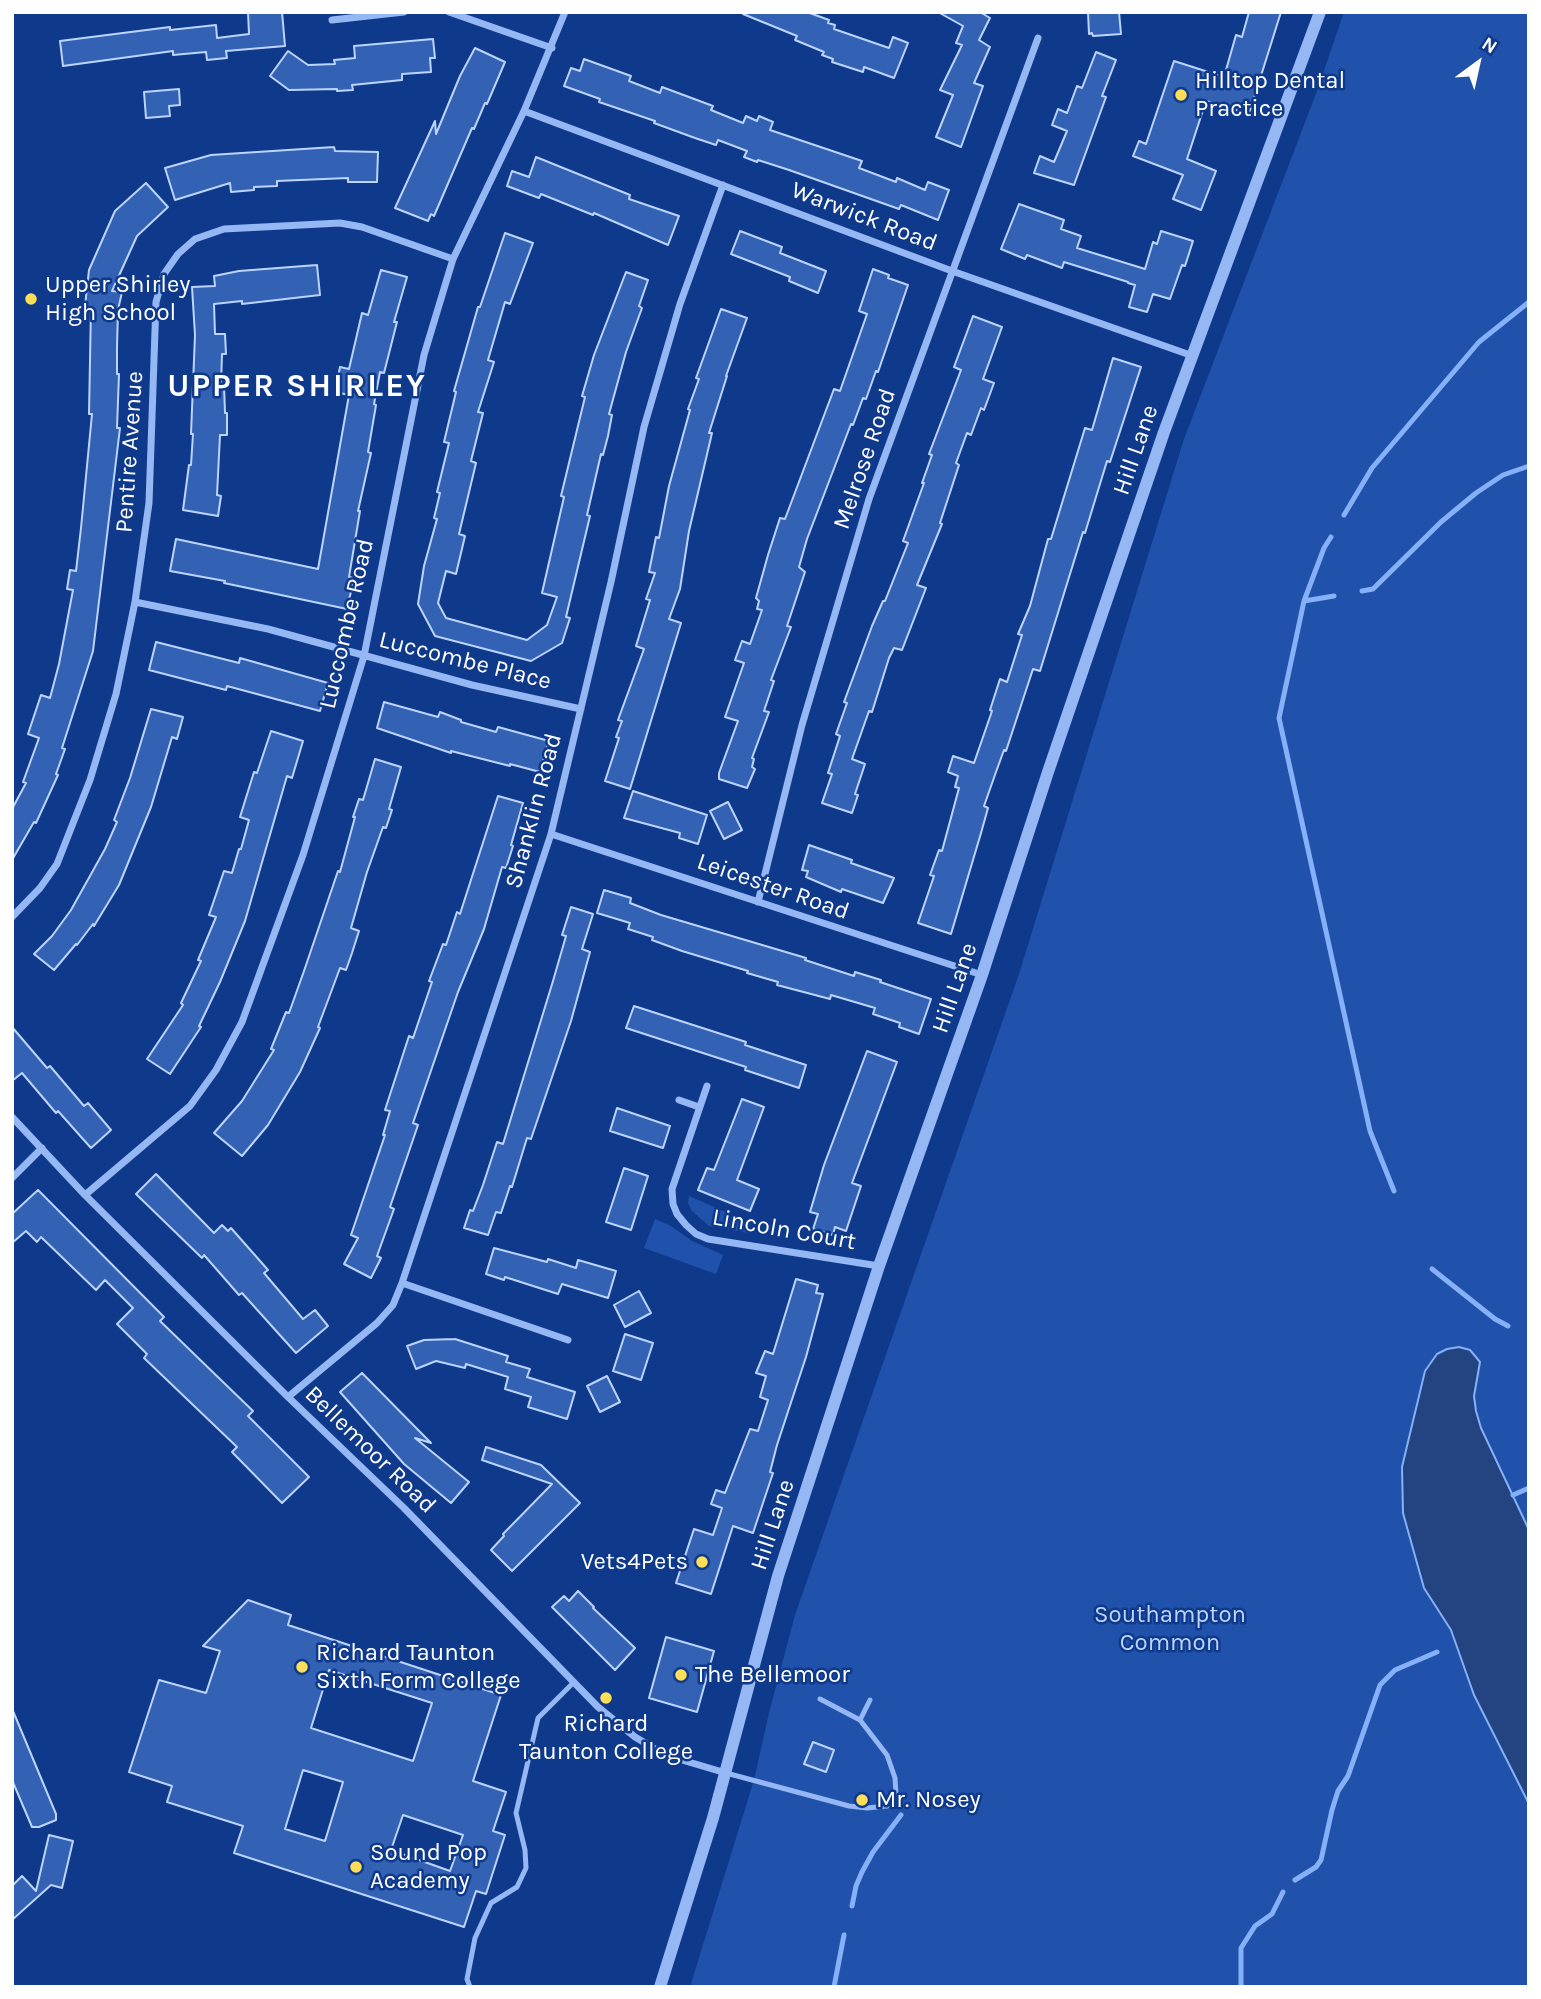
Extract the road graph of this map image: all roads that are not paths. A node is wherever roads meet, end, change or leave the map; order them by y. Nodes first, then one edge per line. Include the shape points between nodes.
1 (404, 12) edge
2 (449, 12) edge
3 (565, 12) edge
4 (1320, 12) edge
5 (332, 20) dead end
6 (1038, 38) dead end
7 (552, 48) junction
8 (524, 111) junction
9 (723, 185) junction
10 (453, 259) junction
11 (952, 271) junction
12 (1193, 356) junction
13 (135, 602) junction
14 (364, 656) junction
15 (581, 709) junction
16 (551, 834) junction
17 (758, 902) junction
18 (12, 917) edge
19 (982, 975) junction
20 (707, 1086) dead end
21 (678, 1100) dead end
22 (699, 1107) junction
23 (12, 1118) edge
24 (42, 1148) junction
25 (12, 1178) edge
26 (85, 1195) junction
27 (879, 1266) junction
28 (402, 1283) junction
29 (568, 1340) dead end
30 (288, 1397) junction
31 (573, 1683) junction
32 (820, 1699) dead end
33 (870, 1700) dead end
34 (860, 1720) junction
35 (726, 1773) junction
36 (470, 1987) edge
37 (660, 1987) edge

1 - 5 street
2 - 7 street
3 - 7 street, Luccombe Road
4 - 12 street, Hill Lane
6 - 11 street, Melrose Road
7 - 8 street, Luccombe Road
8 - 9 street, Warwick Road
8 - 10 street, Luccombe Road
9 - 11 street, Warwick Road
9 - 15 street, Shanklin Road via 680,304 644,427
10 - 13 street, Pentire Avenue via 340,223 224,229 195,239 177,254 164,274 156,302 149,503
10 - 14 street, Luccombe Road via 424,355
11 - 12 street, Warwick Road
11 - 17 street, Melrose Road via 869,499 802,725
12 - 19 street, Hill Lane via 1056,746
13 - 14 street, Luccombe Place via 268,629
13 - 18 street, Pentire Avenue via 116,694 69,836 57,864
14 - 15 street, Luccombe Place
14 - 26 street, Luccombe Road via 303,855 242,1022 190,1106
15 - 16 street, Shanklin Road
16 - 17 street, Leicester Road
16 - 28 street, Shanklin Road
17 - 19 street, Leicester Road
19 - 27 street, Hill Lane
20 - 22 street, Lincoln Court
21 - 22 street
22 - 27 street, Lincoln Court via 672,1189 677,1214 695,1234
23 - 24 street, Bellemoor Road
24 - 25 street
24 - 26 street, Bellemoor Road
26 - 30 street, Bellemoor Road
27 - 35 street, Hill Lane via 778,1576
28 - 29 street
28 - 30 street, Shanklin Road via 393,1305 377,1322
30 - 31 street, Bellemoor Road via 404,1508
31 - 35 street, Bellemoor Road via 646,1745
31 - 36 lane via 538,1718 516,1813 526,1868 517,1887 492,1903 475,1938 467,1979
32 - 34 lane
33 - 34 lane
34 - 35 lane via 887,1755 895,1778 896,1794 887,1806 849,1806
35 - 37 street, Hill Lane

